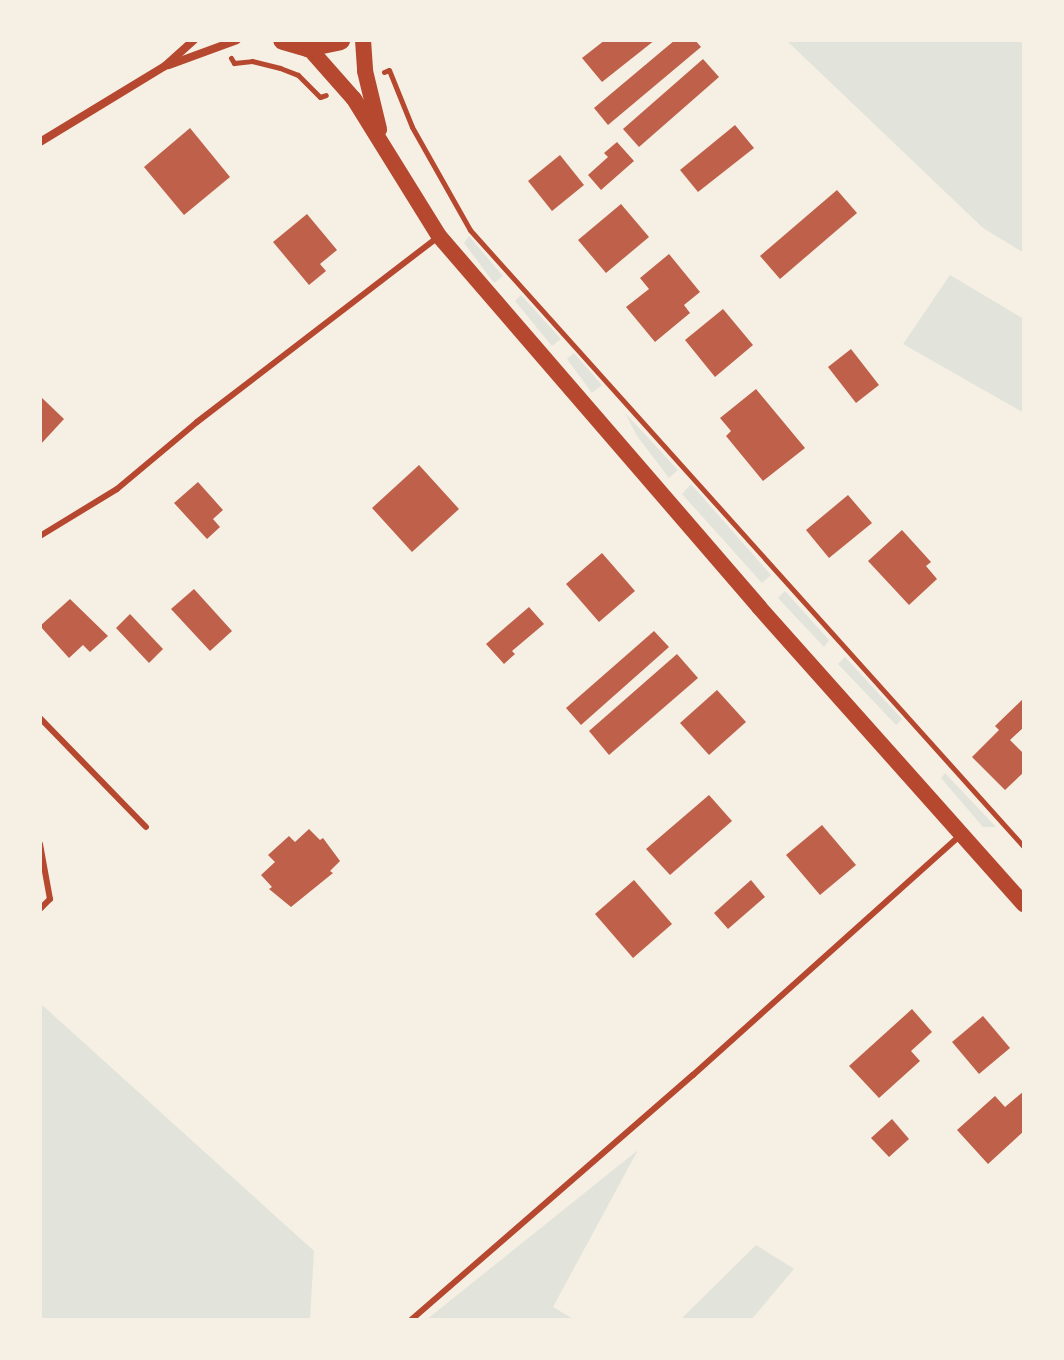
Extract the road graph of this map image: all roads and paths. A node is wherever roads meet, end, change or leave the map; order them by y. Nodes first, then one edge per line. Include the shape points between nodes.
1 (194, 40) edge
2 (237, 40) edge
3 (283, 40) edge
4 (340, 40) edge
5 (363, 40) edge
6 (223, 45) junction
7 (308, 47) junction
8 (165, 66) junction
9 (367, 79) junction
10 (344, 88) junction
11 (40, 142) edge
12 (384, 146) junction
13 (439, 236) junction
14 (40, 536) edge
15 (40, 718) edge
16 (146, 827) dead end
17 (961, 833) junction
18 (40, 844) edge
19 (1024, 847) edge
20 (1024, 904) edge
21 (40, 909) edge
22 (411, 1320) edge

1 - 8 street
2 - 6 street
3 - 7 main road
4 - 7 main road
5 - 9 main road
6 - 8 street
6 - 10 path via 234,63 252,61 298,75 320,97
7 - 10 main road
8 - 11 street
9 - 12 main road
9 - 19 path via 389,70 412,127 470,230
10 - 12 main road
12 - 13 main road
13 - 14 lane via 117,489
13 - 17 main road
15 - 16 lane
17 - 20 main road
17 - 22 lane
18 - 21 lane via 50,899

